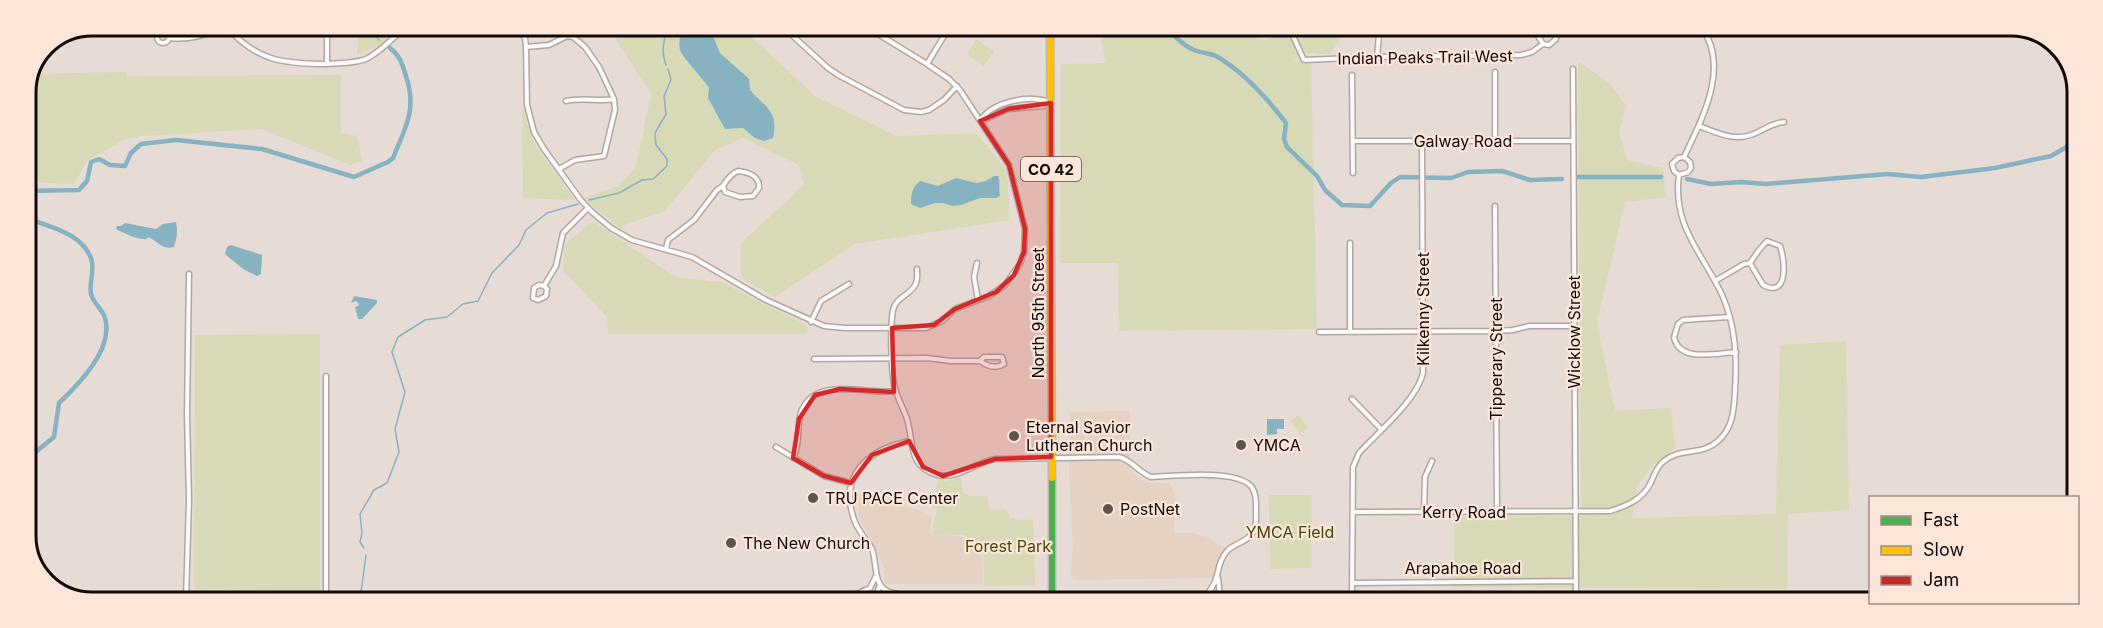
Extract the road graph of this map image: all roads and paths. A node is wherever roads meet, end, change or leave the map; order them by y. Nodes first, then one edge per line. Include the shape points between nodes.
1 (200, 36) edge
2 (237, 36) edge
3 (327, 36) edge
4 (395, 36) edge
5 (524, 36) edge
6 (796, 36) edge
7 (881, 36) edge
8 (944, 36) edge
9 (1050, 36) edge
10 (1293, 36) edge
11 (1379, 36) edge
12 (1538, 36) edge
13 (1556, 36) edge
14 (1707, 36) edge
15 (169, 38) dead end
16 (1543, 44) junction
17 (526, 47) junction
18 (1377, 57) junction
19 (327, 63) junction
20 (927, 64) junction
21 (1573, 69) dead end
22 (1495, 72) dead end
23 (1352, 75) dead end
24 (957, 86) junction
25 (614, 99) junction
26 (566, 101) dead end
27 (1051, 103) junction
28 (980, 121) junction
29 (1784, 122) dead end
30 (1699, 126) junction
31 (1353, 141) junction
32 (1422, 141) junction
33 (1495, 141) junction
34 (1573, 141) junction
35 (1684, 157) junction
36 (560, 169) junction
37 (1353, 173) dead end
38 (1679, 175) junction
39 (723, 186) junction
40 (1495, 206) dead end
41 (588, 208) junction
42 (1350, 243) dead end
43 (666, 249) junction
44 (977, 263) dead end
45 (1750, 263) junction
46 (917, 269) dead end
47 (189, 274) dead end
48 (1714, 281) junction
49 (849, 284) dead end
50 (544, 286) junction
51 (978, 300) junction
52 (1729, 316) junction
53 (811, 322) junction
54 (1574, 326) junction
55 (892, 328) junction
56 (1496, 331) junction
57 (1319, 332) dead end
58 (1350, 332) junction
59 (1424, 332) junction
60 (1736, 352) junction
61 (814, 358) dead end
62 (893, 358) junction
63 (980, 361) junction
64 (326, 376) dead end
65 (896, 391) junction
66 (1352, 399) dead end
67 (1381, 429) junction
68 (910, 441) junction
69 (776, 447) dead end
70 (793, 458) junction
71 (1051, 458) junction
72 (1432, 462) dead end
73 (851, 483) junction
74 (1353, 512) junction
75 (1424, 512) junction
76 (1497, 512) junction
77 (1575, 512) junction
78 (1218, 574) junction
79 (876, 576) junction
80 (1575, 581) junction
81 (880, 583) junction
82 (1352, 583) junction
83 (186, 592) edge
84 (326, 592) edge
85 (858, 592) edge
86 (877, 592) edge
87 (892, 592) edge
88 (1052, 592) edge
89 (1209, 592) edge
90 (1217, 592) edge
91 (1352, 592) edge
92 (1575, 592) edge

1 - 15 street
2 - 19 street via 270,59 295,64
3 - 19 street
4 - 19 street via 366,58 345,64
5 - 17 street
6 - 24 street via 834,72 903,110 929,110
7 - 20 street
8 - 20 street
9 - 27 main road, North 95th Street / CO 42
10 - 18 street, Indian Peaks Trail West via 1304,60
11 - 18 street
12 - 16 street
13 - 16 street via 1549,45
14 - 30 street via 1713,82
16 - 18 street, Indian Peaks Trail West via 1521,55
17 - 25 street via 573,37 599,67
17 - 36 street via 529,119 540,144
20 - 24 street
21 - 34 street, Wicklow Street
22 - 33 street
23 - 31 street
24 - 28 street
25 - 26 street
25 - 36 street via 604,156 575,160
27 - 28 street via 1043,99 1009,102 984,114
27 - 71 main road, North 95th Street / CO 42
28 - 51 street via 1009,165 1025,229 1024,252 1014,275 996,292
29 - 30 street via 1772,123 1743,138 1729,138
30 - 35 street
31 - 32 street, Galway Road
31 - 37 street
32 - 33 street, Galway Road
32 - 59 street, Kilkenny Street
33 - 34 street, Galway Road
34 - 54 street, Wicklow Street
35 - 38 street via 1690,168
35 - 38 street via 1672,164
36 - 41 street
38 - 48 street, Kerry Road via 1681,215
39 - 39 street via 725,192 743,198 753,196 760,185 755,177 738,171
39 - 43 street via 689,225 672,236
40 - 56 street, Tipperary Street
41 - 43 street via 625,236
41 - 50 street via 563,233 556,266
42 - 58 street
43 - 53 street via 706,263
44 - 51 street via 974,277
45 - 45 street via 1765,242 1780,246 1782,284 1766,287
45 - 48 street
46 - 55 street via 913,288 895,304
47 - 83 street
48 - 52 street, Kerry Road
49 - 53 street via 821,301
50 - 50 street via 534,288 533,297 546,297
51 - 55 street via 926,328
52 - 60 street, Kerry Road
52 - 60 street via 1683,320 1674,336 1678,348 1688,354
53 - 55 street via 838,328
54 - 56 street
54 - 77 street, Wicklow Street
55 - 62 street
56 - 59 street
56 - 76 street, Tipperary Street
57 - 58 street
58 - 59 street
59 - 67 street, Kilkenny Street via 1421,382
60 - 77 street, Kerry Road via 1734,411 1729,429 1717,443 1702,450 1679,452 1664,461 1643,495 1631,504 1610,511
61 - 62 street
62 - 63 street
62 - 65 street
63 - 63 street via 998,367 1004,361 1002,357
64 - 84 street
65 - 68 street via 907,418
65 - 70 street via 840,389 815,395 803,407 799,445
66 - 67 street
67 - 74 street, Kilkenny Street via 1355,459
68 - 71 street via 912,452 923,467 943,476 995,459
68 - 73 street via 872,455
69 - 70 street
70 - 73 street via 824,476
71 - 78 street via 1119,458 1151,477 1224,476 1245,481 1256,495 1254,531 1228,550
71 - 88 main road, North 95th Street / CO 42
72 - 75 street via 1425,477
73 - 79 street via 854,519 871,547
74 - 75 street, Kerry Road
74 - 82 street, Kilkenny Street
75 - 76 street, Kerry Road
76 - 77 street, Kerry Road
77 - 80 street, Wicklow Street
78 - 89 street
78 - 90 street
79 - 81 street
79 - 85 street via 870,588
80 - 82 street, Arapahoe Road
80 - 92 street, Wicklow Street
81 - 86 street
81 - 87 street
82 - 91 street, Kilkenny Street

